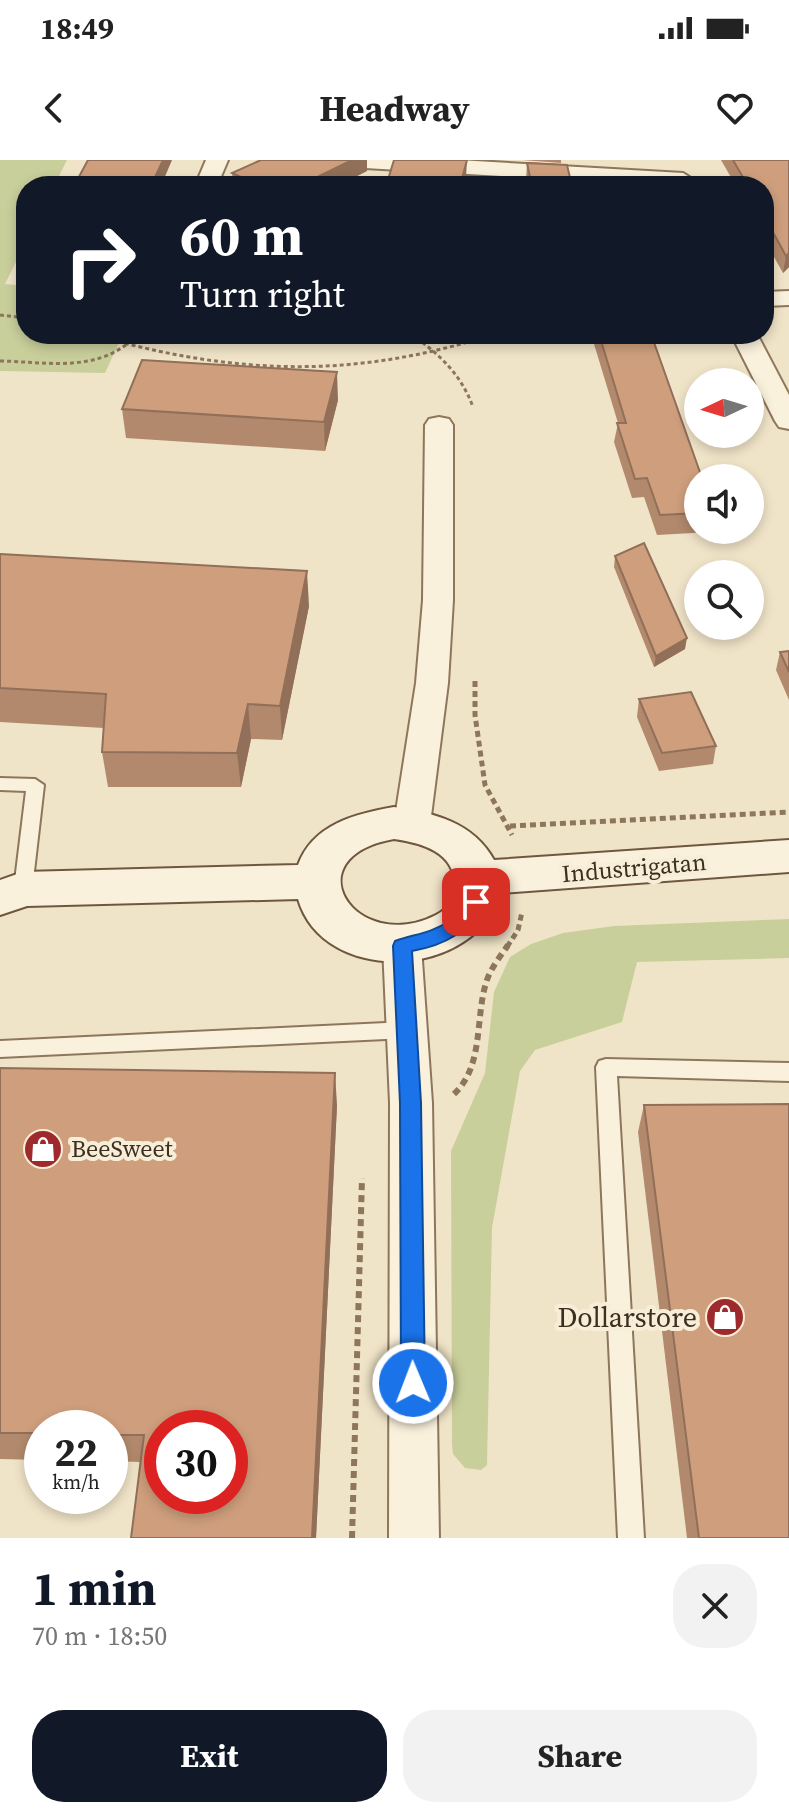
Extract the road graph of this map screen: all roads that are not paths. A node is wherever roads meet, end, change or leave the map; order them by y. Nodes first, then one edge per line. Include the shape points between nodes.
1 (348, 160) edge
2 (683, 175) edge
3 (749, 344) edge
4 (789, 421) edge
5 (439, 425) dead end
6 (0, 784) edge
7 (412, 824) junction
8 (789, 856) edge
9 (479, 877) junction
10 (316, 882) junction
11 (8, 887) edge
12 (402, 946) junction
13 (407, 1030) junction
14 (0, 1049) edge
15 (789, 1072) edge
16 (414, 1538) edge
17 (631, 1538) edge

1 - 2 street
3 - 4 street
5 - 7 street via 438,600
6 - 11 lane via 35,785
7 - 9 street via 451,837 470,855
7 - 10 street via 364,829 341,840
8 - 9 street, Industrigatan
9 - 12 street via 476,902 460,924 435,939
10 - 11 street
10 - 12 street via 322,907 340,928 369,942
12 - 13 street
13 - 14 lane
13 - 16 street
15 - 17 lane via 606,1067

